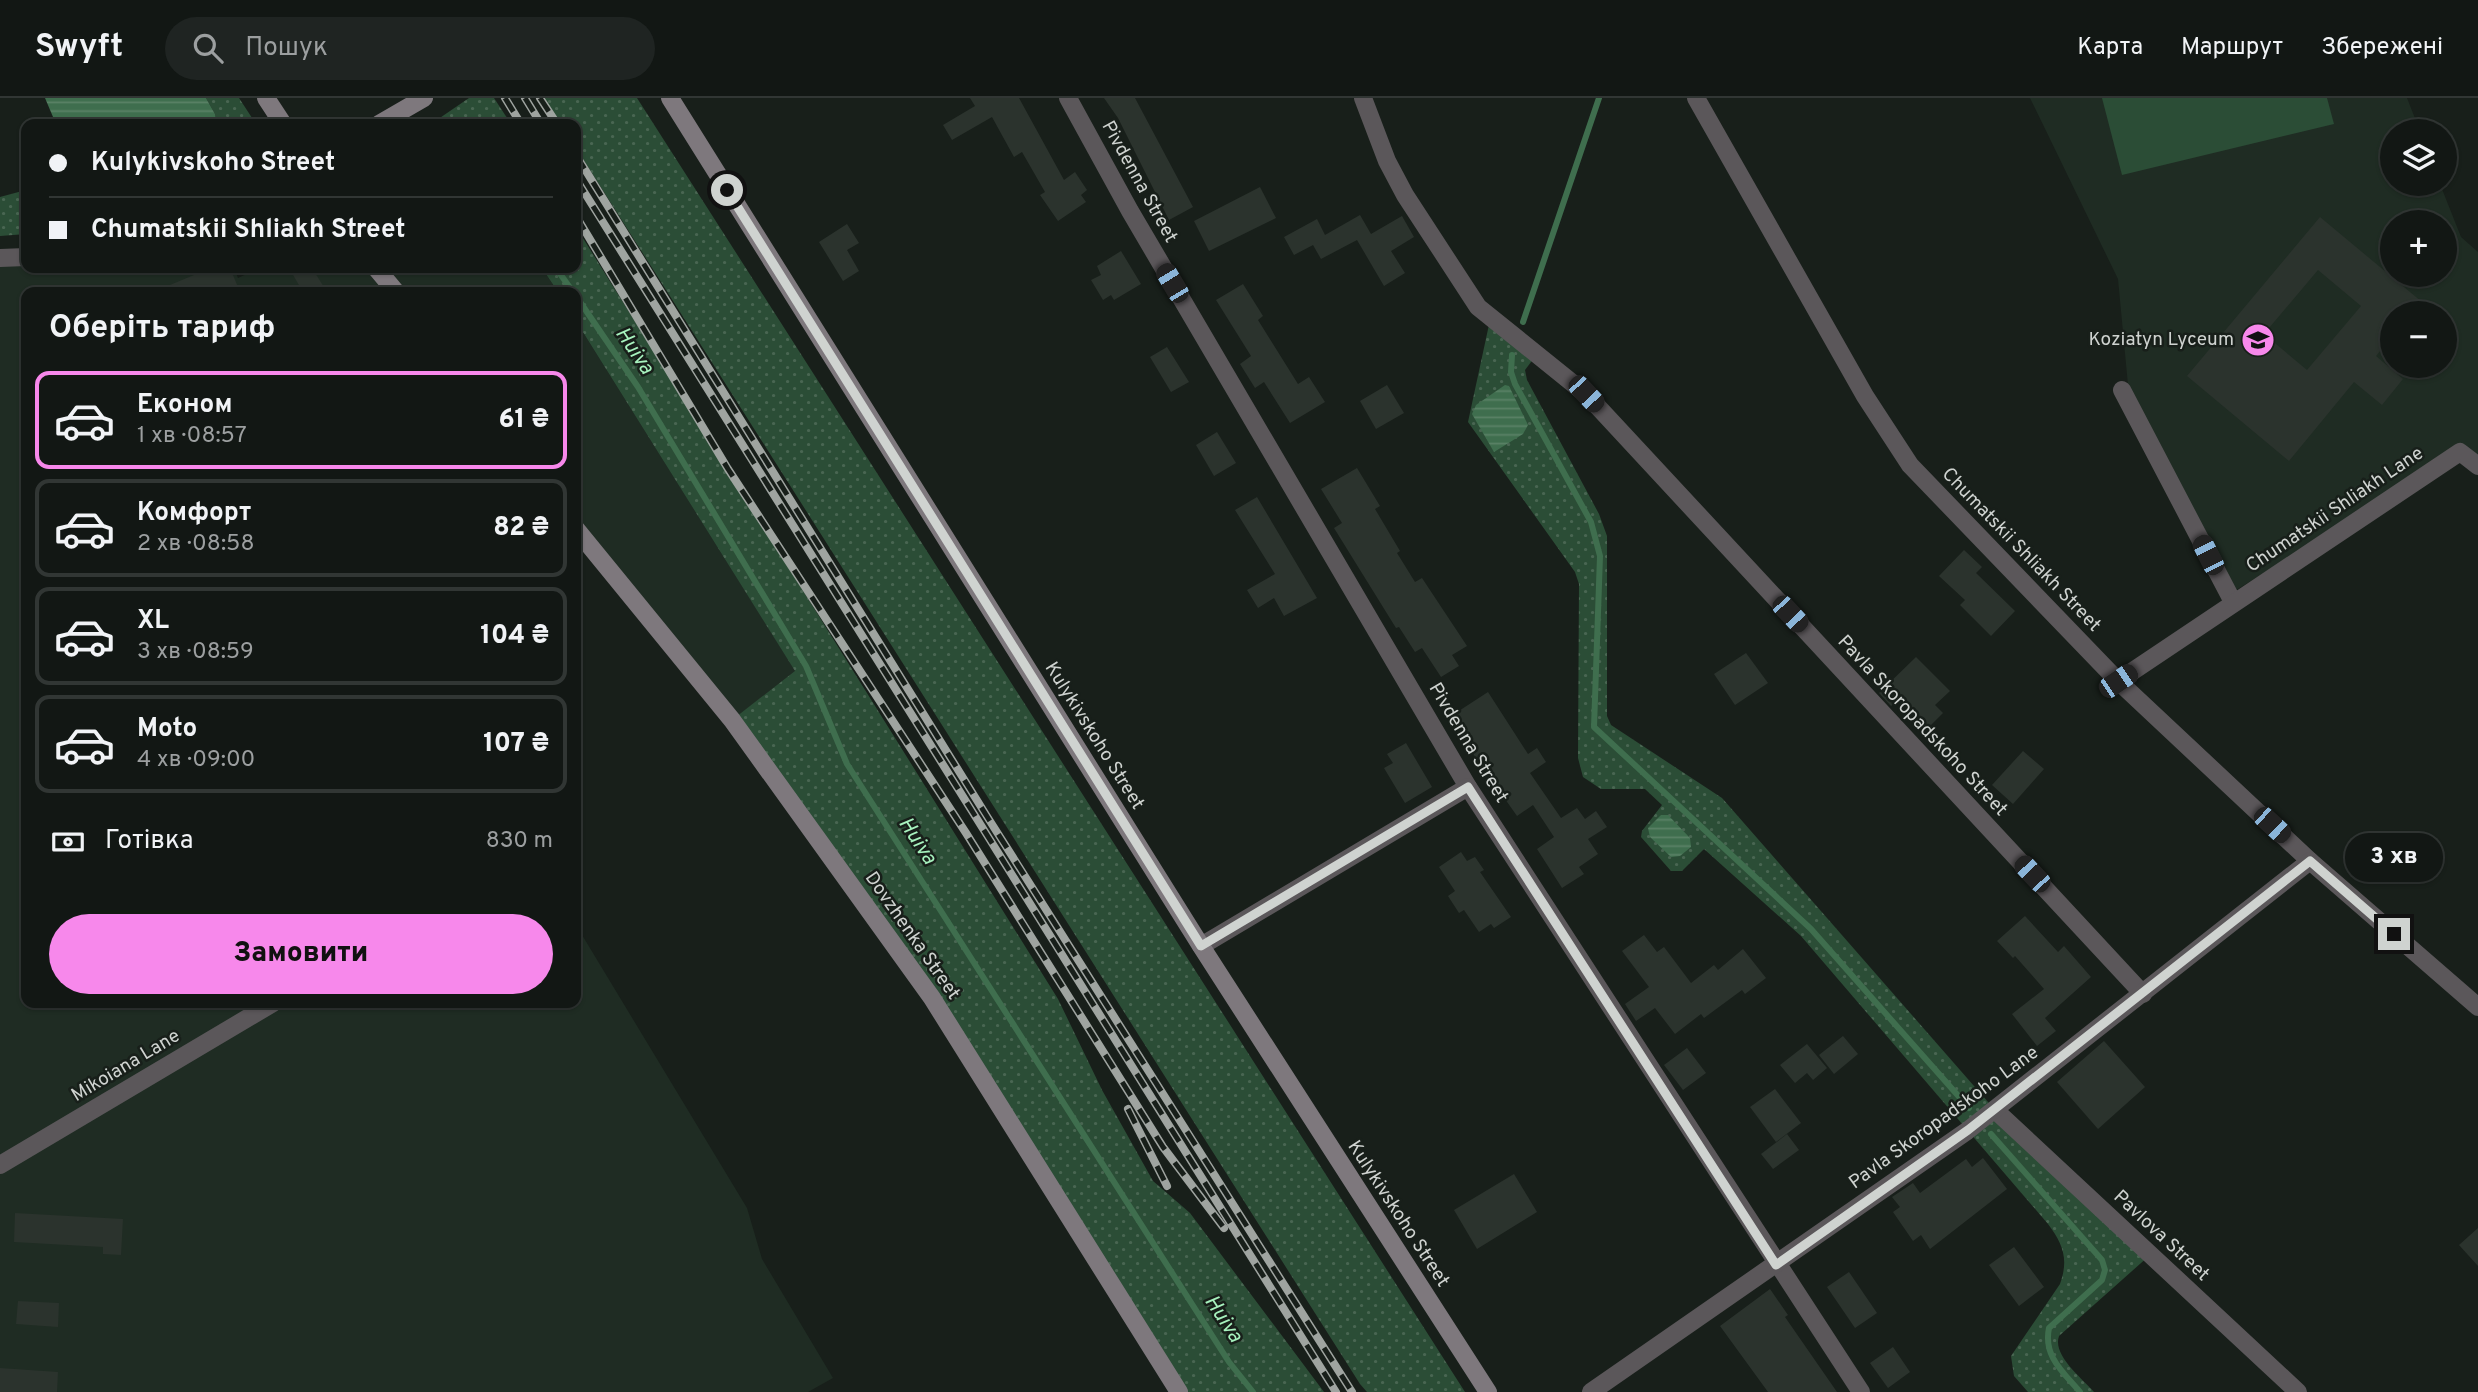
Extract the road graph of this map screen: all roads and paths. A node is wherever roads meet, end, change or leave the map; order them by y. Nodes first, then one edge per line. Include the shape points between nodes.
1 (266, 98) edge
2 (424, 98) edge
3 (670, 98) edge
4 (1068, 98) edge
5 (1363, 98) edge
6 (1696, 98) edge
7 (280, 119) edge
8 (388, 119) edge
9 (21, 257) edge
10 (0, 258) edge
11 (380, 273) edge
12 (392, 287) edge
13 (2122, 390) dead end
14 (2478, 466) edge
15 (581, 535) edge
16 (2233, 603) junction
17 (2118, 681) junction
18 (1468, 787) junction
19 (2310, 861) junction
20 (1201, 946) junction
21 (2143, 994) junction
22 (2478, 1007) edge
23 (265, 1008) edge
24 (1995, 1110) junction
25 (0, 1165) edge
26 (1776, 1265) junction
27 (1179, 1392) edge
28 (1488, 1392) edge
29 (1591, 1392) edge
30 (1861, 1392) edge
31 (2298, 1392) edge

1 - 7 street
2 - 8 street
3 - 20 street, Kulykivskoho Street
4 - 18 street, Pivdenna Street
5 - 21 street, Pavla Skoropadskoho Street via 1405,195 1478,307 1586,394
6 - 17 street, Chumatskii Shliakh Street via 1865,396 1910,465
9 - 10 street
11 - 12 street
13 - 16 street, Chumatskii Shliakh Lane
14 - 16 street, Chumatskii Shliakh Lane via 2460,452
15 - 27 street, Dovzhenka Street via 732,720 932,998
16 - 17 street, Chumatskii Shliakh Lane
17 - 19 street, Chumatskii Shliakh Street
18 - 20 street
18 - 26 street, Pivdenna Street
19 - 21 street, Pavla Skoropadskoho Lane
19 - 22 street, Chumatskii Shliakh Street
20 - 28 street, Kulykivskoho Street
21 - 24 street, Pavla Skoropadskoho Lane
23 - 25 street, Mikoiana Lane
24 - 26 street, Pavla Skoropadskoho Lane
24 - 31 street, Pavlova Street
26 - 29 street, Pavla Skoropadskoho Lane
26 - 30 street, Pivdenna Street

